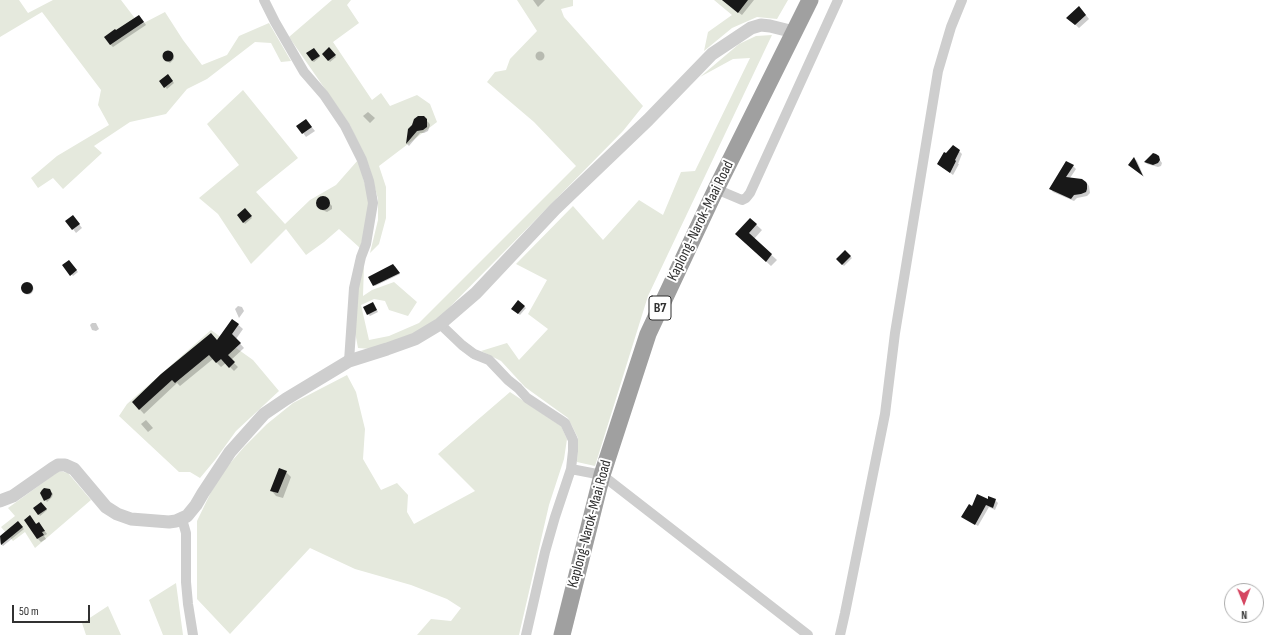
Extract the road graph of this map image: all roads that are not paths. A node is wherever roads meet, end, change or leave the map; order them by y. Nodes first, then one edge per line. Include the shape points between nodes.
1 (264, 0) edge
2 (810, 0) edge
3 (838, 0) edge
4 (962, 0) edge
5 (794, 32) junction
6 (716, 189) junction
7 (440, 324) junction
8 (349, 361) junction
9 (571, 469) junction
10 (602, 475) junction
11 (0, 501) edge
12 (182, 519) junction
13 (193, 635) edge
14 (526, 635) edge
15 (562, 635) edge
16 (808, 635) edge
17 (840, 635) edge

1 - 8 street via 304,72 324,94 345,126 369,181 373,203 366,244 354,288
2 - 5 highway, Kaplong-Narok-Maai Road / B7
3 - 6 street via 750,193 742,200
4 - 17 street via 950,27 938,71 894,333 885,414
5 - 6 highway, Kaplong-Narok-Maai Road / B7
5 - 7 street via 770,26 751,28 712,54 648,120 555,209 476,293
6 - 10 highway, Kaplong-Narok-Maai Road / B7 via 648,334
7 - 8 street via 415,339
7 - 9 street via 474,354 489,360 527,398 565,423 573,440
8 - 12 street via 264,414 230,452 196,506
9 - 10 street
9 - 14 street via 545,552
10 - 15 highway, Kaplong-Narok-Maai Road / B7
10 - 16 street
11 - 12 street via 13,496 58,465 65,465 74,469 106,507 117,514 131,519 169,522
12 - 13 street via 186,533 186,582

